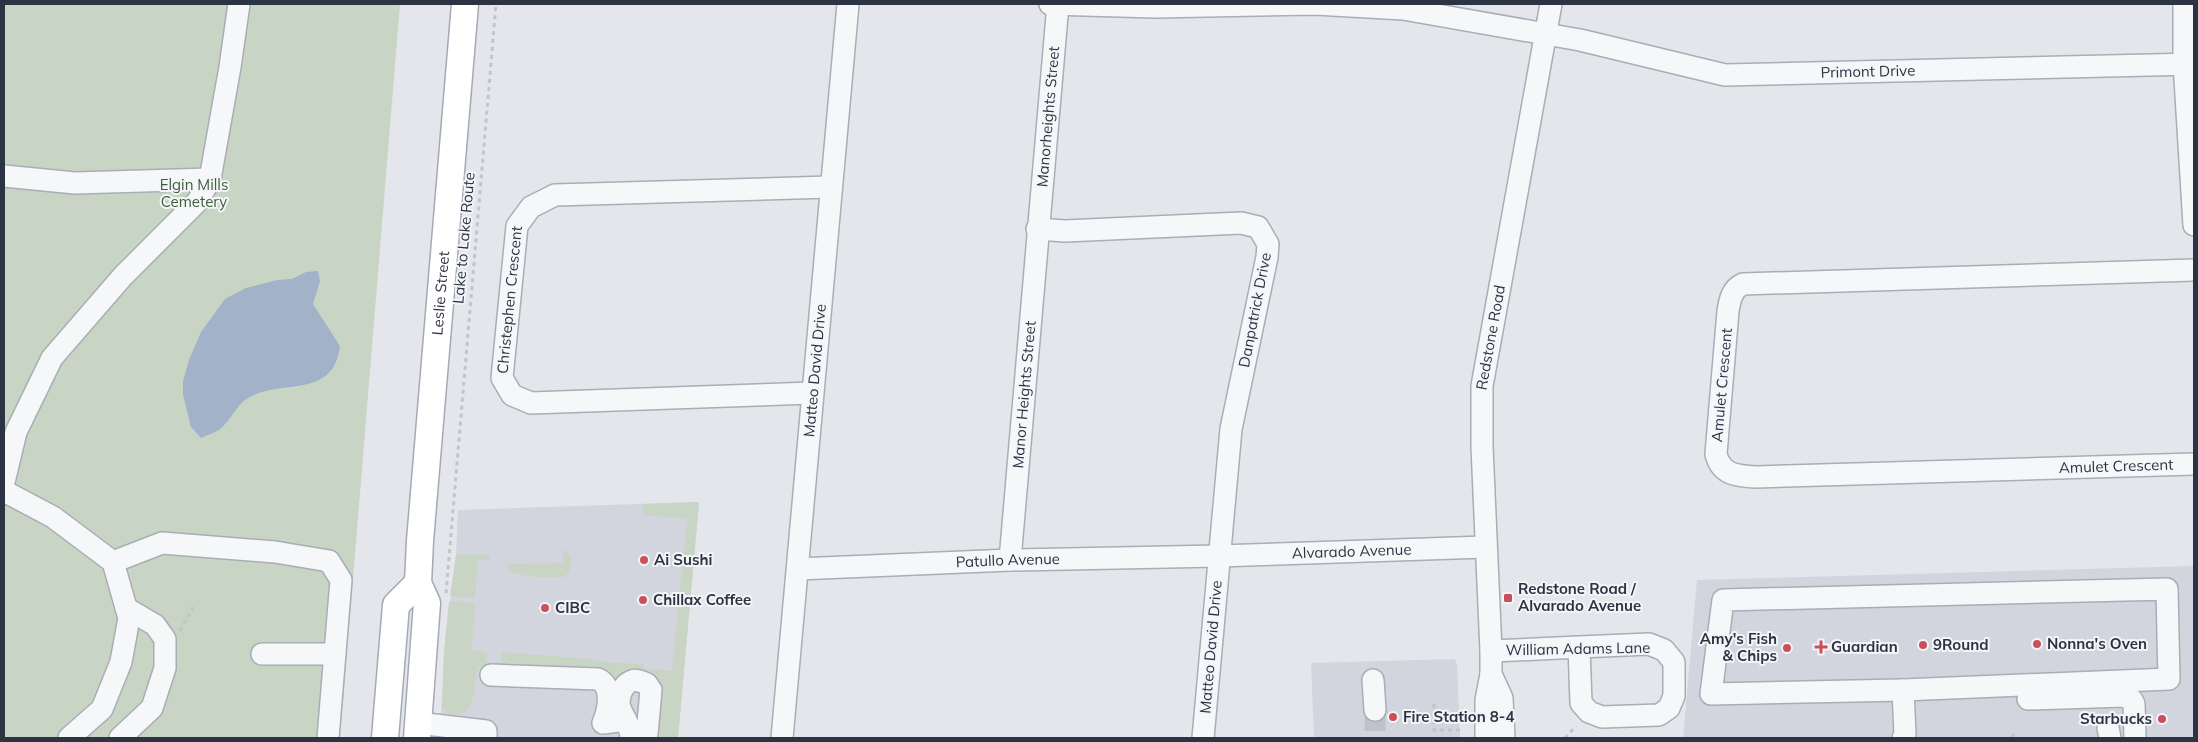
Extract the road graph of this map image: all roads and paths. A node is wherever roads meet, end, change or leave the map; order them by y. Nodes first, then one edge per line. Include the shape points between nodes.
1 (238, 4) edge
2 (465, 4) edge
3 (496, 4) edge
4 (848, 4) edge
5 (1055, 4) edge
6 (1551, 4) edge
7 (2184, 4) edge
8 (1545, 33) junction
9 (2189, 64) edge
10 (4, 176) edge
11 (210, 179) junction
12 (830, 187) junction
13 (2194, 225) edge
14 (1037, 229) junction
15 (2194, 270) edge
16 (812, 393) junction
17 (2194, 464) edge
18 (4, 482) edge
19 (4, 491) edge
20 (1486, 547) junction
21 (1218, 556) junction
22 (1010, 560) junction
23 (113, 562) junction
24 (448, 565) dead end
25 (798, 569) junction
26 (418, 583) junction
27 (126, 608) junction
28 (1579, 647) junction
29 (1491, 651) junction
30 (262, 654) dead end
31 (335, 654) junction
32 (1491, 674) junction
33 (491, 675) dead end
34 (1373, 680) dead end
35 (1903, 690) junction
36 (2023, 699) dead end
37 (1434, 704) dead end
38 (1375, 710) tunnel mouth
39 (1579, 722) dead end
40 (417, 730) edge
41 (1462, 730) dead end
42 (635, 731) edge
43 (2013, 731) dead end
44 (1906, 737) edge
45 (72, 738) edge
46 (120, 738) edge
47 (328, 738) edge
48 (385, 738) edge
49 (486, 738) edge
50 (782, 738) edge
51 (1203, 738) edge
52 (1486, 738) edge
53 (1504, 738) edge
54 (1565, 738) edge
55 (2013, 738) edge
56 (2135, 738) edge

1 - 11 street
2 - 26 main road, Leslie Street
3 - 24 path, Lake to Lake Route
4 - 12 street, Matteo David Drive
5 - 8 street, Primont Drive via 1164,7 1314,4 1393,8
5 - 14 street, Manorheights Street
6 - 8 street, Redstone Road
7 - 9 street
8 - 9 street, Primont Drive via 1725,75
8 - 20 street, Redstone Road via 1482,386
9 - 13 street
10 - 11 street via 75,183
11 - 18 street via 198,201 124,276 52,358 16,432
12 - 16 street, Matteo David Drive
12 - 16 street, Christephen Crescent via 555,196 531,207 517,226 502,378 512,395 531,403
14 - 21 street, Danpatrick Drive via 1065,231 1241,223 1258,227 1266,238 1267,257 1230,429
14 - 22 street, Manor Heights Street
15 - 17 street, Amulet Crescent via 1743,284 1732,292 1728,311 1716,454 1723,470 1756,478
16 - 25 street, Matteo David Drive
19 - 23 street via 53,517
20 - 21 street, Alvarado Avenue
20 - 29 street, Redstone Road
21 - 22 street, Patullo Avenue
21 - 51 street, Matteo David Drive
22 - 25 street, Patullo Avenue
23 - 27 street
23 - 31 street via 162,543 275,552 329,561 341,580
25 - 50 street, Matteo David Drive
26 - 40 main road, Leslie Street via 427,603
26 - 48 main road via 396,606
27 - 45 street via 129,618 121,662 102,709
27 - 46 street via 155,625 165,639 165,668 152,708
28 - 28 street, William Adams Lane via 1581,703 1589,712 1602,717 1659,715 1669,708 1674,696 1674,662 1664,650 1650,644
28 - 29 street, William Adams Lane
29 - 32 street, Redstone Road
30 - 31 street
31 - 47 street
32 - 52 street, Redstone Road via 1486,700
32 - 53 street, Redstone Road via 1502,698
33 - 42 street via 598,679 608,690 603,723
34 - 38 street
35 - 35 street via 1711,694 1723,600 2167,589 2170,679
35 - 44 street
36 - 56 street via 2124,696 2134,704
37 - 41 path via 1434,730
39 - 54 path
40 - 49 street via 486,732
43 - 55 path

